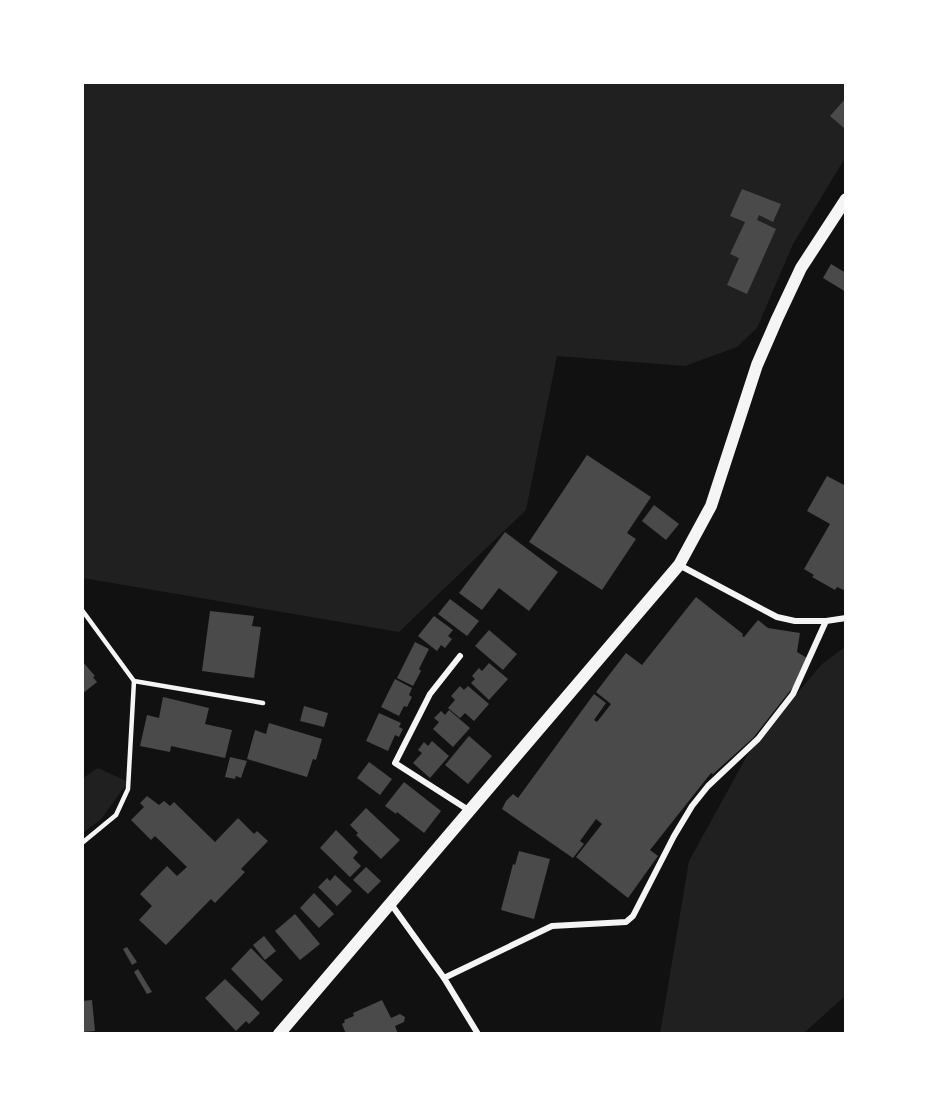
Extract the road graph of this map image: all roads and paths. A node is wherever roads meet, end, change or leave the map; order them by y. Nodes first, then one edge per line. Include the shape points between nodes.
1 (846, 199) edge
2 (679, 565) junction
3 (82, 610) edge
4 (846, 618) edge
5 (826, 621) junction
6 (460, 656) dead end
7 (134, 681) junction
8 (263, 703) dead end
9 (470, 811) junction
10 (82, 843) edge
11 (391, 904) junction
12 (444, 978) junction
13 (279, 1034) edge
14 (478, 1034) edge

1 - 2 main road via 801,268 777,319 754,374 711,506
2 - 5 street via 777,617
2 - 9 main road
3 - 7 lane
4 - 5 street
5 - 12 street via 793,694 758,739 692,806 626,922 552,926
6 - 9 street via 430,694 395,764
7 - 8 lane
7 - 10 lane via 128,789 116,815
9 - 11 main road
11 - 12 street
11 - 13 main road
12 - 14 street

